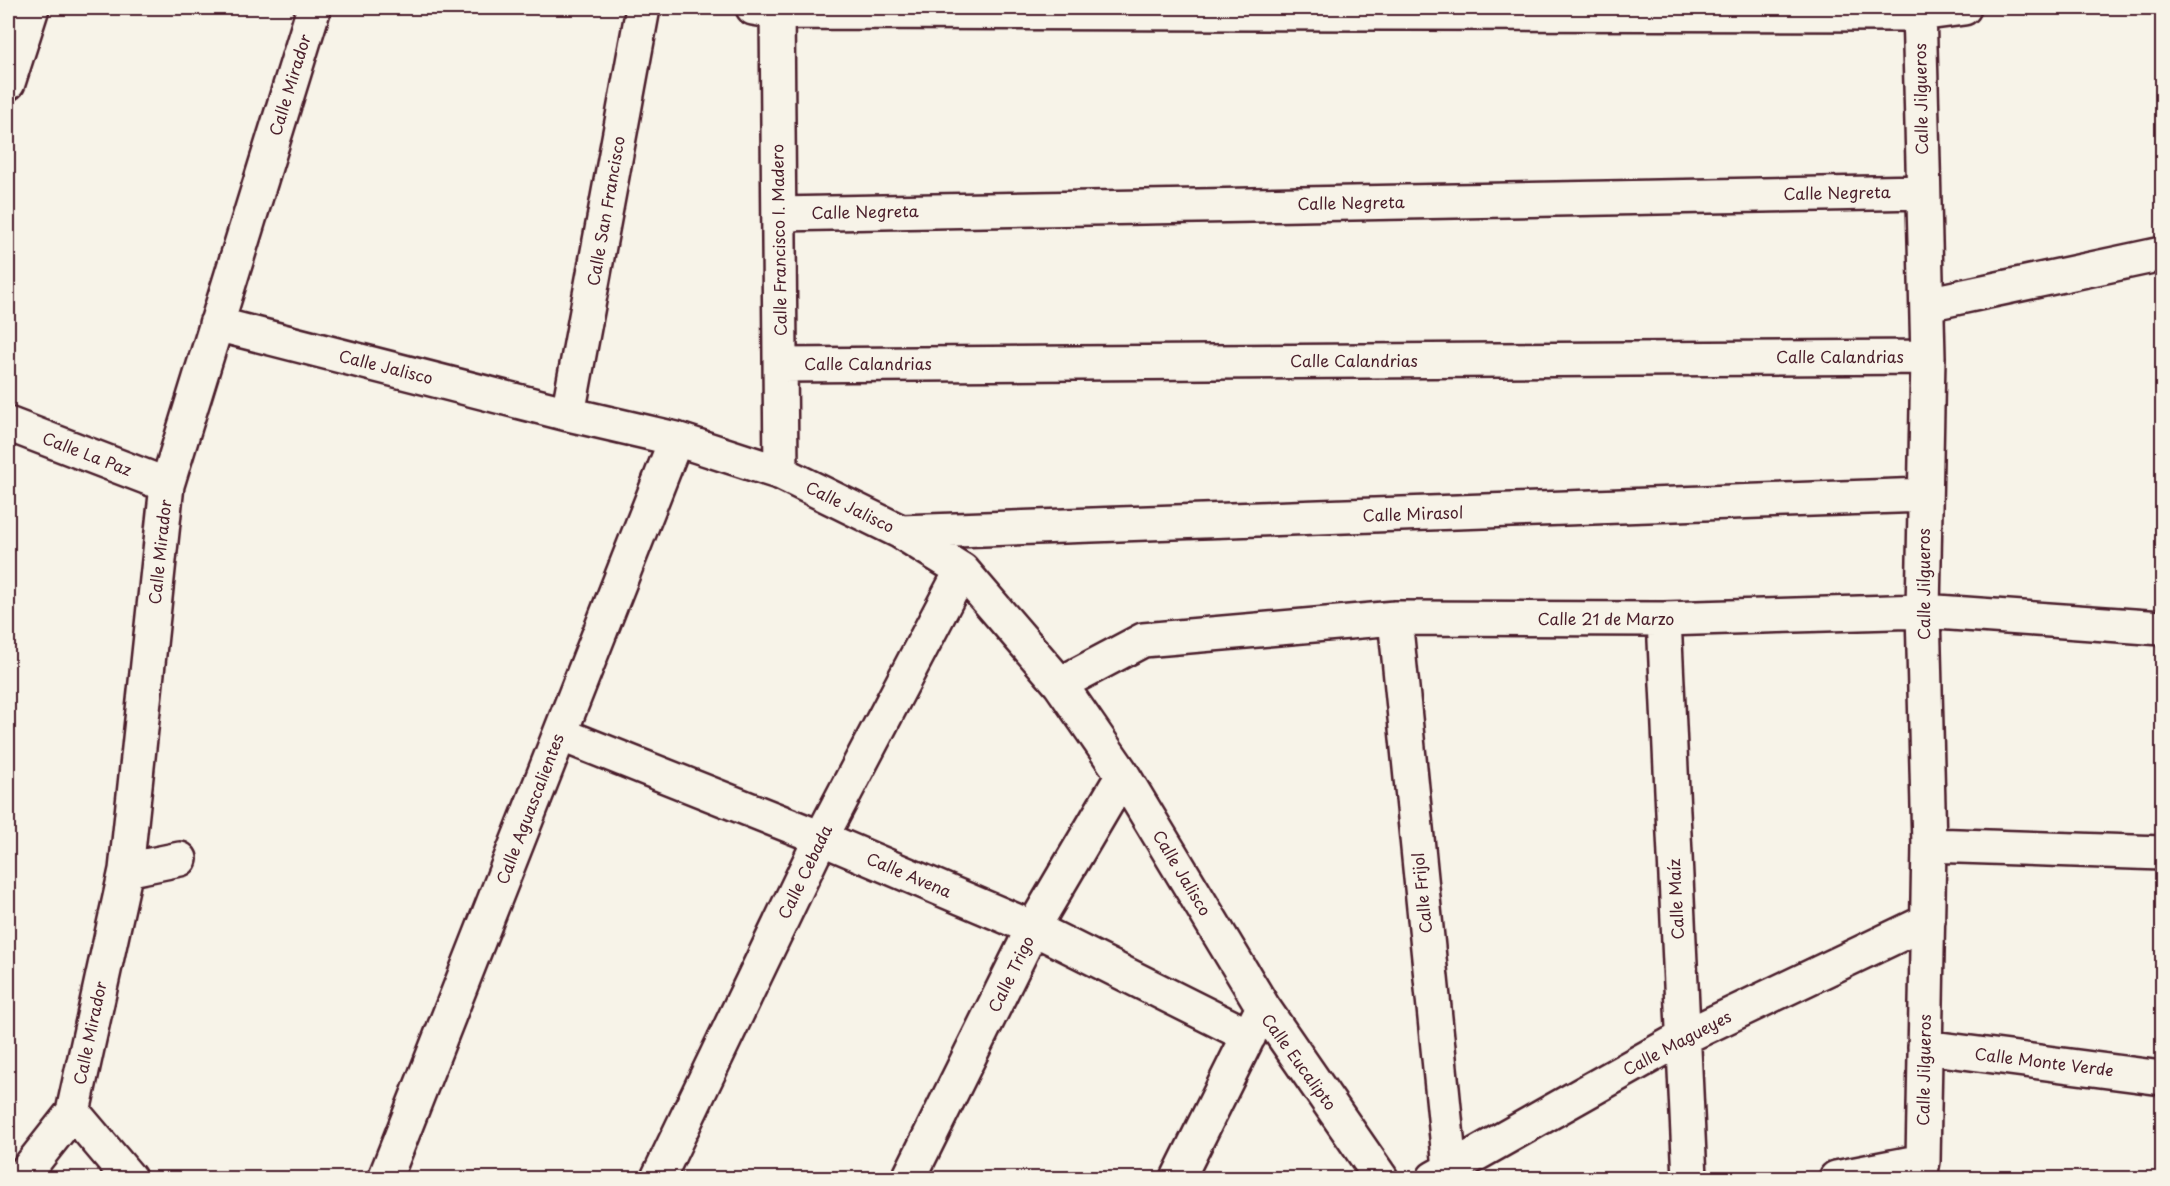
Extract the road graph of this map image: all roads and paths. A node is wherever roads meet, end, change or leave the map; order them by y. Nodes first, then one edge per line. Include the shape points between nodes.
1 (32, 8) edge
2 (314, 8) edge
3 (643, 8) edge
4 (1964, 8) edge
5 (769, 9) edge
6 (1372, 10) edge
7 (1460, 10) edge
8 (1919, 11) edge
9 (8, 83) edge
10 (1923, 192) junction
11 (779, 214) junction
12 (2163, 254) edge
13 (1927, 304) junction
14 (216, 324) junction
15 (1928, 357) junction
16 (781, 365) junction
17 (568, 414) junction
18 (8, 424) edge
19 (676, 439) junction
20 (781, 473) junction
21 (167, 485) junction
22 (1925, 495) junction
23 (901, 532) junction
24 (962, 570) junction
25 (1923, 611) junction
26 (1395, 618) junction
27 (1664, 619) junction
28 (2163, 628) edge
29 (1060, 684) junction
30 (560, 734) junction
31 (1123, 775) junction
32 (821, 838) junction
33 (1929, 845) junction
34 (2163, 853) edge
35 (180, 859) dead end
36 (126, 870) junction
37 (1928, 921) junction
38 (1033, 928) junction
39 (1256, 1022) junction
40 (1682, 1038) junction
41 (1925, 1047) junction
42 (2163, 1078) edge
43 (73, 1112) junction
44 (1921, 1170) edge
45 (1442, 1174) edge
46 (21, 1179) edge
47 (129, 1179) edge
48 (385, 1179) edge
49 (658, 1179) edge
50 (909, 1179) edge
51 (1178, 1179) edge
52 (1381, 1179) edge
53 (1690, 1179) edge
54 (1836, 1179) edge

1 - 9 street
2 - 14 street, Calle Mirador
3 - 17 street, Calle San Francisco
4 - 8 street
5 - 6 street
5 - 11 street, Calle Francisco I. Madero
6 - 7 street
7 - 8 street
8 - 10 street, Calle Jilgueros
10 - 11 street, Calle Negreta
10 - 13 street, Calle Jilgueros
11 - 16 street, Calle Francisco I. Madero
12 - 13 street
13 - 15 street, Calle Jilgueros
14 - 17 street, Calle Jalisco
14 - 21 street, Calle Mirador
15 - 16 street, Calle Calandrias
15 - 22 street, Calle Jilgueros
16 - 20 street, Calle Francisco I. Madero
17 - 19 street, Calle Jalisco
18 - 21 street, Calle La Paz
19 - 20 street, Calle Jalisco
19 - 30 street, Calle Aguascalientes
20 - 23 street, Calle Jalisco
21 - 36 street, Calle Mirador
22 - 23 street, Calle Mirasol
22 - 25 street, Calle Jilgueros
23 - 24 street, Calle Jalisco
24 - 29 street, Calle Jalisco
24 - 32 street, Calle Cebada
25 - 27 street, Calle 21 de Marzo
25 - 28 street, Calle 21 de Marzo
25 - 33 street, Calle Jilgueros
26 - 27 street, Calle 21 de Marzo
26 - 29 street, Calle 21 de Marzo via 1143,640
26 - 45 street, Calle Frijol
27 - 40 street, Calle Maíz
29 - 31 street, Calle Jalisco
30 - 32 street, Calle Avena
30 - 48 street, Calle Aguascalientes
31 - 38 street, Calle Trigo
31 - 39 street, Calle Jalisco
32 - 38 street, Calle Avena
32 - 49 street, Calle Cebada
33 - 34 street
33 - 37 street, Calle Jilgueros
35 - 36 street
36 - 43 street, Calle Mirador
37 - 40 street, Calle Magueyes
37 - 41 street, Calle Jilgueros
38 - 39 street, Calle Avena
38 - 50 street, Calle Trigo
39 - 51 street, Calle Eucalipto
39 - 52 street, Calle Eucalipto
40 - 45 street, Calle Magueyes
40 - 53 street, Calle Maíz
41 - 42 street, Calle Monte Verde
41 - 44 street, Calle Jilgueros
43 - 46 street, Calle Mirador
43 - 47 street
44 - 54 street

